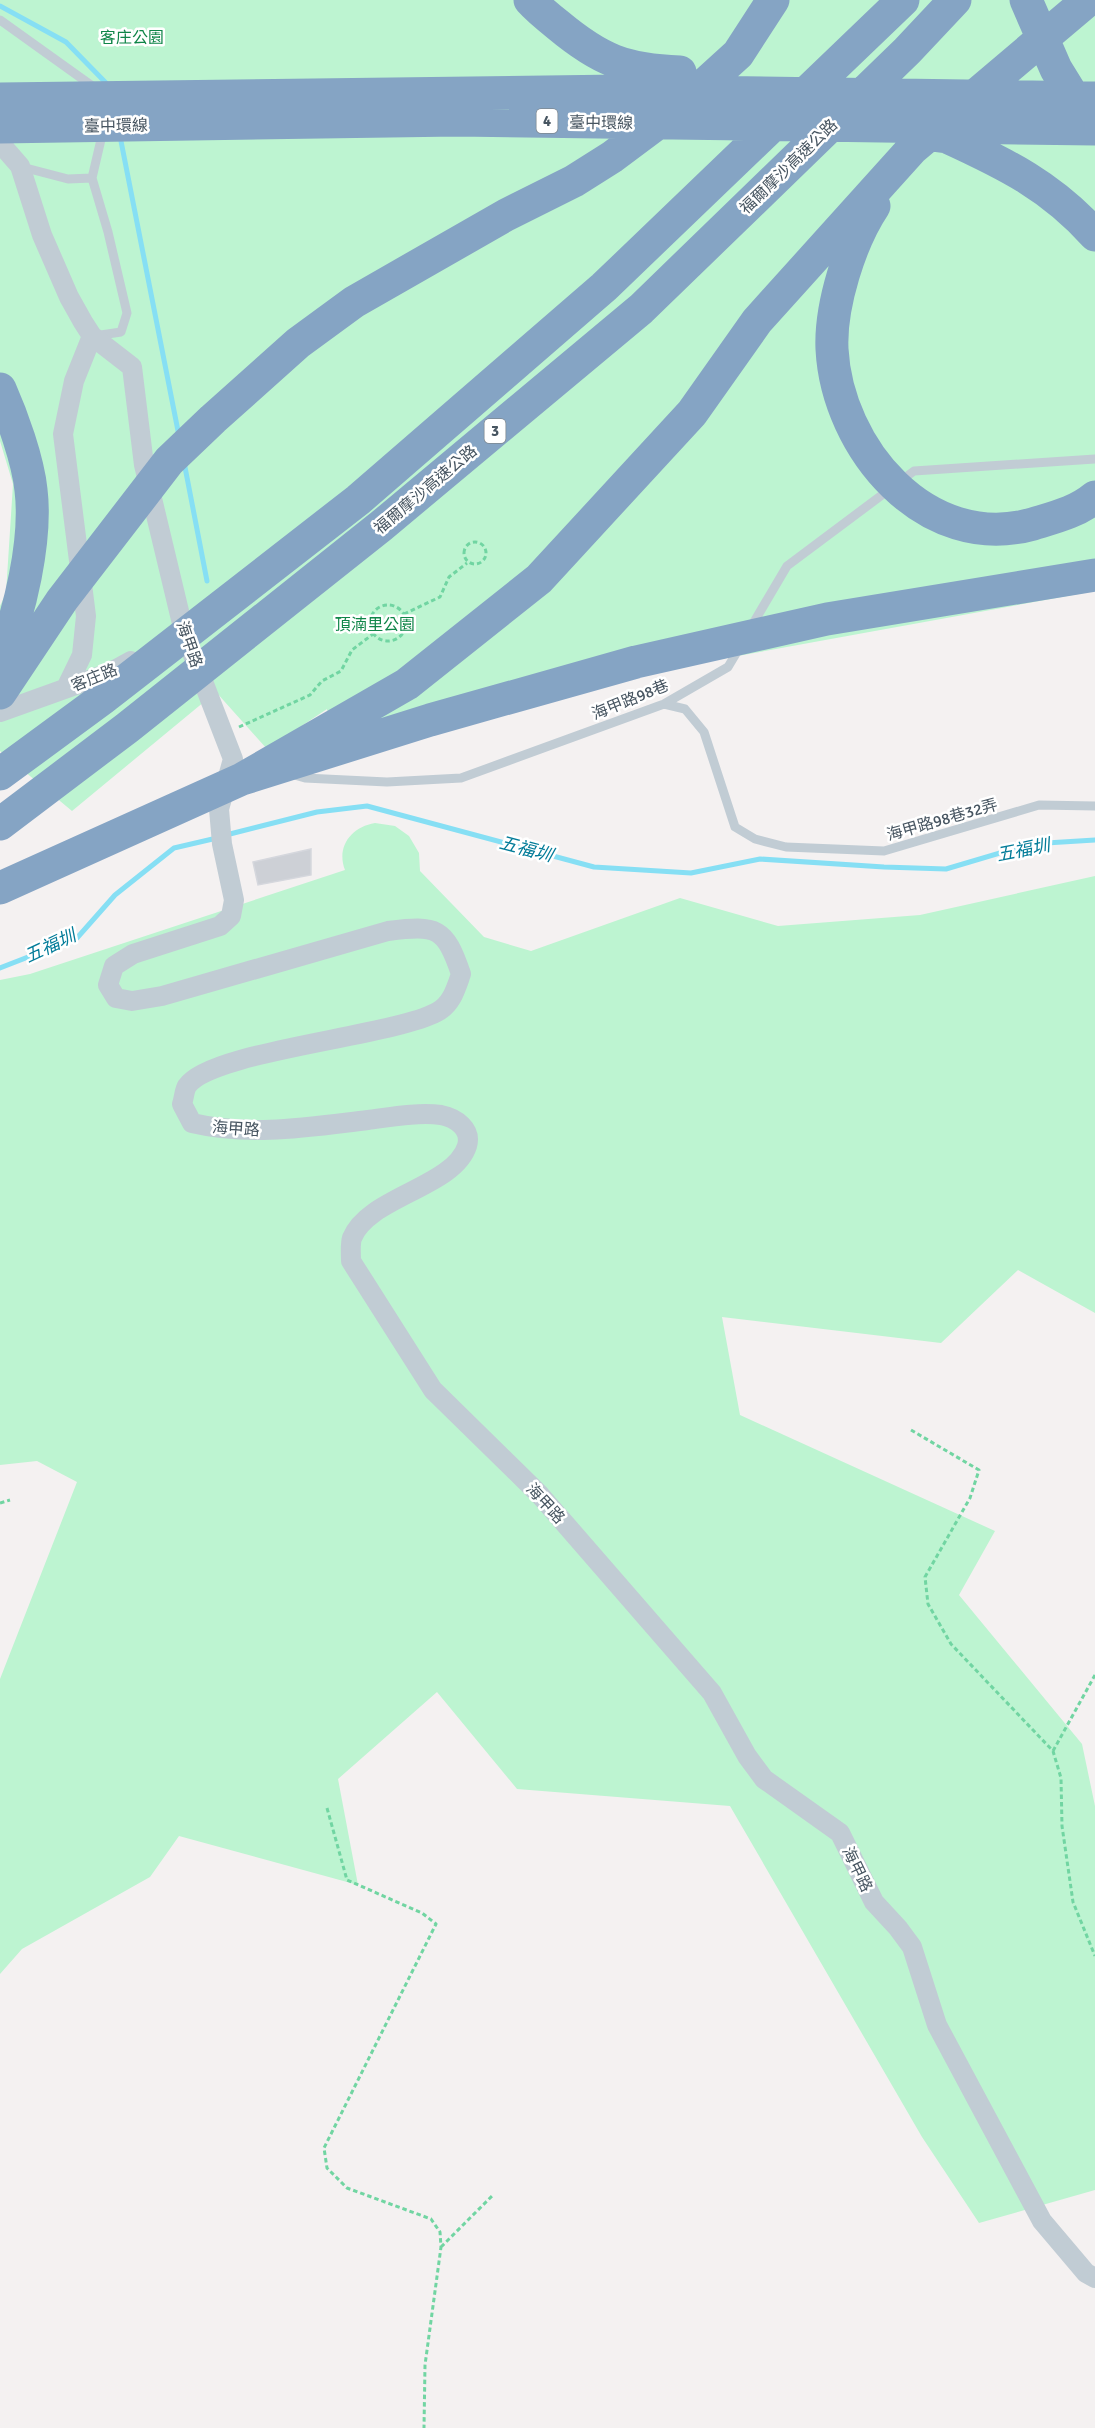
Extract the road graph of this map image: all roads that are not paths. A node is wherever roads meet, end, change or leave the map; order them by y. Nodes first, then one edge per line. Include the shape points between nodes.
1 (530, 0) edge
2 (773, 0) edge
3 (903, 0) edge
4 (955, 0) edge
5 (1026, 0) edge
6 (1088, 0) edge
7 (0, 20) edge
8 (1095, 97) edge
9 (0, 99) edge
10 (870, 126) junction
11 (0, 127) edge
12 (1095, 130) edge
13 (0, 142) edge
14 (912, 150) junction
15 (20, 166) junction
16 (92, 178) junction
17 (1095, 235) edge
18 (92, 336) junction
19 (0, 389) edge
20 (1095, 459) edge
21 (1095, 497) edge
22 (1095, 575) edge
23 (184, 632) junction
24 (0, 660) edge
25 (66, 688) junction
26 (0, 693) edge
27 (664, 704) junction
28 (0, 712) edge
29 (238, 769) junction
30 (0, 774) edge
31 (1095, 806) edge
32 (0, 824) edge
33 (0, 888) edge
34 (1095, 2278) edge

1 - 8 highway via 580,45 604,58 646,71 934,79
2 - 26 highway via 738,54 683,104 574,181 506,214 354,302 298,343 213,419 163,469 62,600
3 - 30 highway, 3 via 604,287 358,500
4 - 32 highway, 福爾摩沙高速公路 / 3 via 641,309 381,526
5 - 12 highway via 1056,69
6 - 14 highway
7 - 16 lane via 92,85 103,97 107,114
8 - 9 highway, 臺中環線 / 4 via 621,91
10 - 11 highway, 臺中環線 / 4 via 457,120
10 - 12 highway, 臺中環線 / 4
10 - 17 highway via 947,137 981,153 1037,183 1068,206
13 - 15 street, 海甲路
14 - 21 highway via 856,238 835,312 832,348 836,383 859,442 897,488 935,515 954,522 1004,529 1024,526 1072,513
14 - 29 highway via 757,321 692,413 539,579 407,684
15 - 16 lane via 68,179
15 - 18 street, 海甲路 via 42,235 69,297
16 - 18 lane via 127,313 121,332
18 - 23 street, 海甲路 via 132,368 144,465
18 - 25 street via 74,381 63,434 86,616 82,655
19 - 24 highway via 32,490 28,570
20 - 27 lane, 海甲路98巷 via 914,471 787,566 728,667
22 - 29 highway via 827,619 636,662
23 - 25 street, 客庄路 via 109,673
23 - 29 street, 海甲路
25 - 28 street, 客庄路
27 - 29 lane, 海甲路98巷 via 461,778 387,782 305,778
27 - 31 lane, 海甲路98巷32弄 via 685,709 704,732 735,827 755,839 786,847 884,851 1039,806
29 - 33 highway
29 - 34 street, 海甲路 via 219,809 234,900 231,916 220,926 133,954 114,966 108,985 116,998 132,1001 162,996 388,931 433,930 451,943 461,974 451,999 438,1012 231,1063 204,1073 187,1086 182,1104 192,1123 216,1129 255,1132 440,1115 455,1119 465,1129 468,1143 462,1156 365,1219 352,1239 351,1261 433,1390 540,1495 712,1693 764,1779 840,1833 874,1902 912,1947 937,2025 1041,2221 1086,2273

